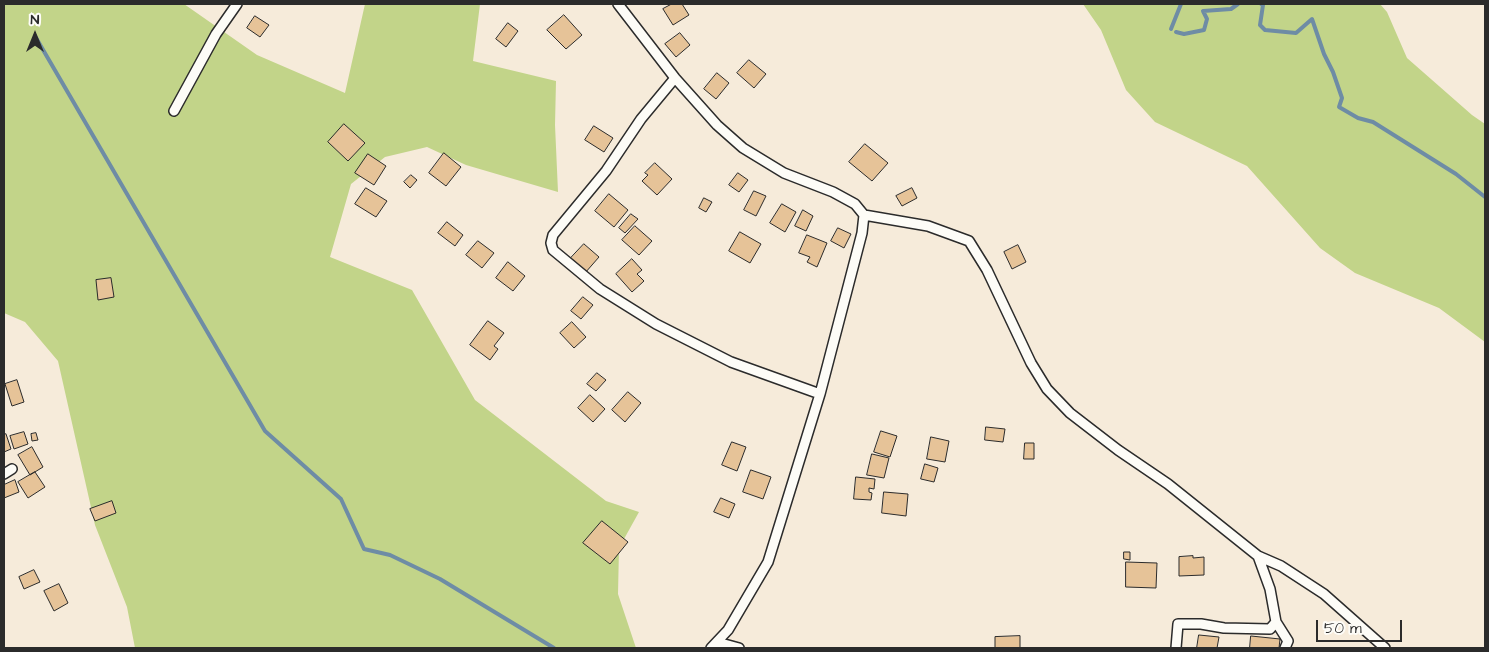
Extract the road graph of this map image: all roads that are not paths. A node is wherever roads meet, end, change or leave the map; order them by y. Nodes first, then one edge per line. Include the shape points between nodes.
1 (237, 4) edge
2 (618, 4) edge
3 (675, 78) junction
4 (174, 111) dead end
5 (864, 215) junction
6 (820, 394) junction
7 (1258, 556) junction
8 (1276, 622) junction
9 (714, 645) edge
10 (739, 648) edge
11 (1176, 648) edge
12 (1285, 648) edge
13 (1385, 648) edge

1 - 4 street via 216,34
2 - 3 street
3 - 5 street via 717,125 743,148 784,172 833,192 854,204
3 - 6 street via 641,119 606,171 553,235 553,250 600,290 656,324 731,362
5 - 6 street
5 - 7 street via 928,226 969,241 1047,389 1070,413 1168,484
6 - 9 street via 768,562 728,630
7 - 8 street via 1270,589
7 - 13 street via 1281,566 1324,594
8 - 11 street via 1270,629 1178,624
8 - 12 street via 1288,641
9 - 10 street

